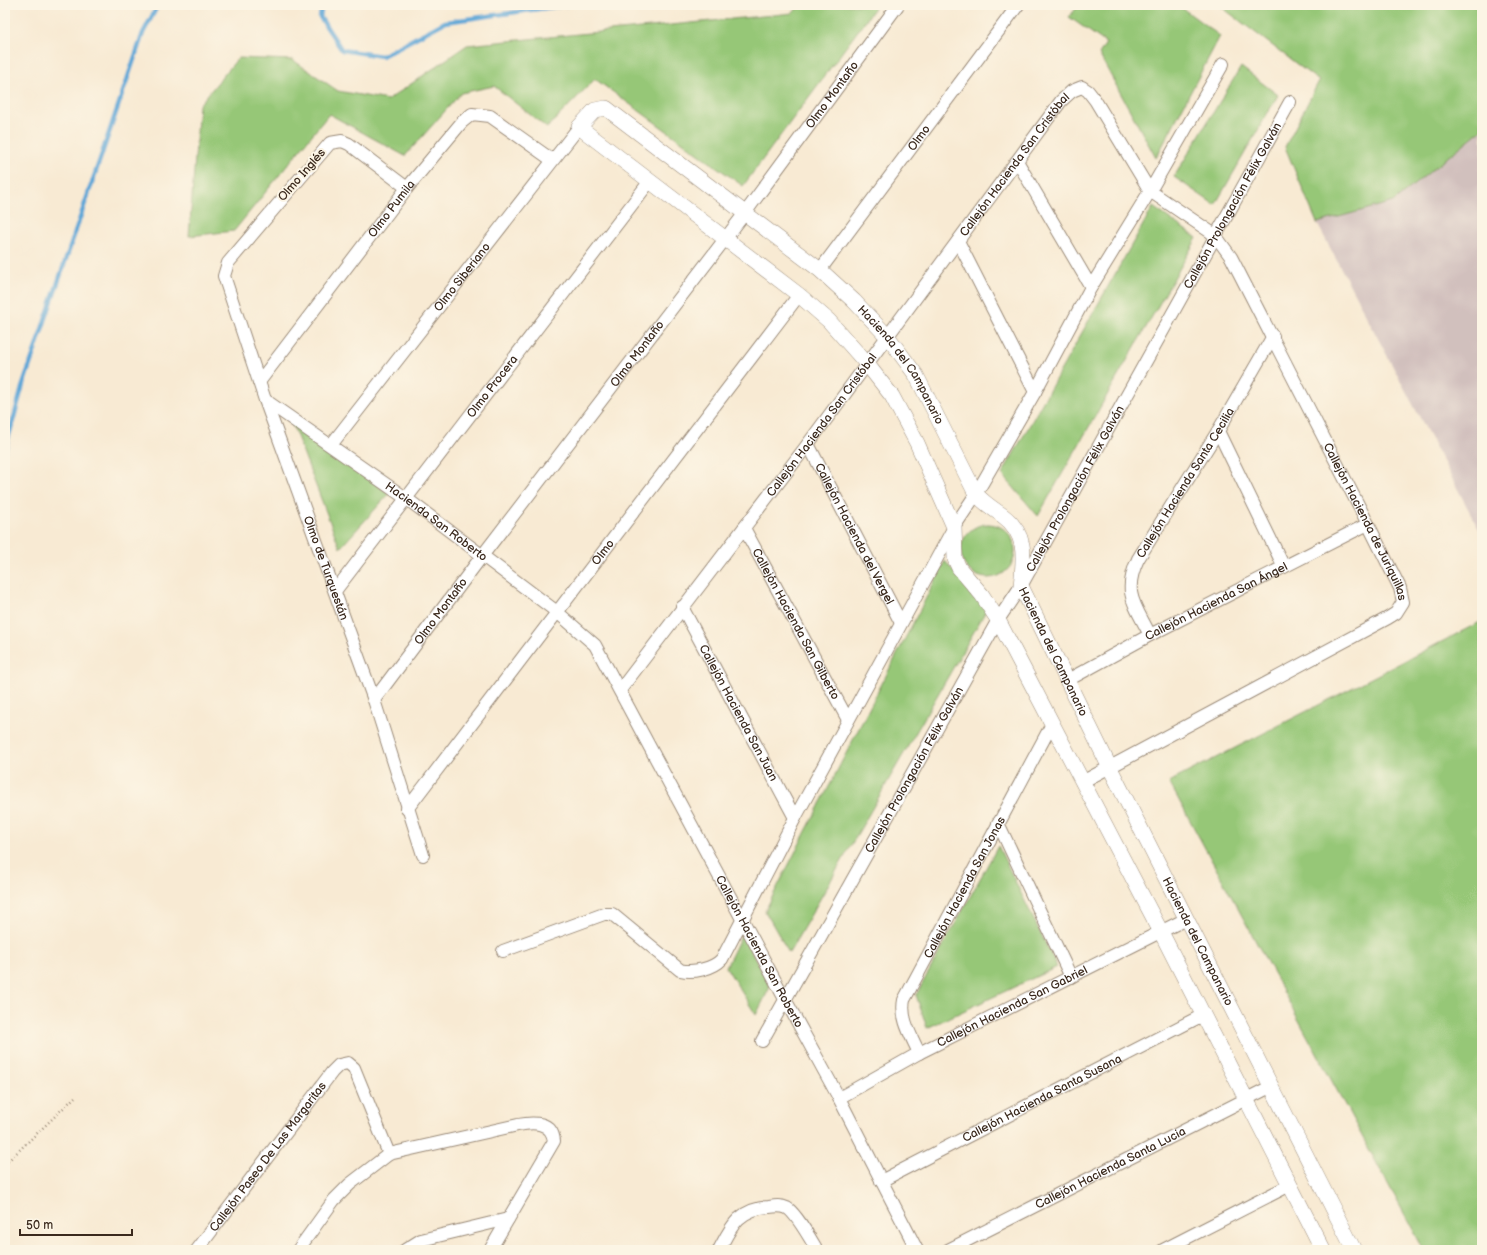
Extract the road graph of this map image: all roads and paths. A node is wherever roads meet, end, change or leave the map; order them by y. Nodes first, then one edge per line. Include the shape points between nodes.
1 (898, 5) edge
2 (1018, 5) edge
3 (1223, 64) dead end
4 (1290, 102) dead end
5 (595, 110) joint
6 (579, 127) junction
7 (552, 160) junction
8 (1017, 161) junction
9 (650, 181) junction
10 (407, 188) junction
11 (1150, 191) junction
12 (745, 213) junction
13 (1215, 235) junction
14 (725, 239) junction
15 (958, 241) junction
16 (820, 270) junction
17 (225, 282) joint
18 (1091, 287) junction
19 (799, 296) junction
20 (1273, 336) junction
21 (888, 337) junction
22 (867, 364) junction
23 (259, 382) junction
24 (1035, 392) junction
25 (265, 400) junction
26 (1218, 431) junction
27 (808, 444) junction
28 (331, 445) junction
29 (976, 494) junction
30 (407, 499) junction
31 (1368, 524) junction
32 (954, 527) junction
33 (744, 528) junction
34 (482, 556) junction
35 (1284, 568) junction
36 (1021, 586) junction
37 (335, 591) junction
38 (682, 607) junction
39 (557, 612) junction
40 (998, 620) junction
41 (901, 623) junction
42 (1150, 635) junction
43 (600, 653) joint
44 (1066, 681) junction
45 (620, 690) junction
46 (374, 700) junction
47 (848, 720) junction
48 (1052, 724) junction
49 (1109, 766) junction
50 (1082, 782) junction
51 (407, 809) junction
52 (795, 818) junction
53 (998, 823) junction
54 (423, 855) dead end
55 (742, 918) junction
56 (1186, 919) junction
57 (1161, 932) junction
58 (503, 951) dead end
59 (1071, 977) junction
60 (786, 1001) junction
61 (1203, 1015) junction
62 (762, 1041) dead end
63 (919, 1053) junction
64 (1272, 1086) junction
65 (75, 1097) dead end
66 (840, 1098) junction
67 (1245, 1099) junction
68 (390, 1154) junction
69 (5, 1164) edge
70 (881, 1181) junction
71 (1290, 1185) junction
72 (508, 1219) junction
73 (816, 1249) edge
74 (197, 1250) edge
75 (298, 1250) edge
76 (405, 1250) edge
77 (490, 1250) edge
78 (719, 1250) edge
79 (917, 1250) edge
80 (948, 1250) edge
81 (1163, 1250) edge
82 (1323, 1250) edge
83 (1354, 1250) edge

1 - 12 street, Olmo Montaño
2 - 16 street, Olmo
3 - 11 street
4 - 13 street, Callejón Prolongación Félix Galván
5 - 6 street, Olmo Siberiano
5 - 12 street, Hacienda del Campanario via 606,108
6 - 7 street, Olmo Siberiano
6 - 9 street, Hacienda del Campanario
7 - 10 street, Olmo Pumila via 490,116 472,114 462,122
7 - 28 street, Olmo Siberiano
8 - 11 street, Callejón Hacienda San Cristóbal via 1066,95 1082,87 1095,100
8 - 15 street, Callejón Hacienda San Cristóbal
8 - 18 street
9 - 14 street, Hacienda del Campanario
9 - 30 street, Olmo Procera
10 - 17 street, Olmo Inglés via 349,144 342,141 330,143 228,263
10 - 23 street, Olmo Pumila
11 - 13 street, Callejón Hacienda de Juriquillas
11 - 18 street
12 - 14 street, Olmo Montaño
12 - 16 street, Hacienda del Campanario
13 - 20 street, Callejón Hacienda de Juriquillas via 1232,257
13 - 36 street, Callejón Prolongación Félix Galván
14 - 19 street, Hacienda del Campanario
14 - 34 street, Olmo Montaño
15 - 21 street, Callejón Hacienda San Cristóbal
15 - 24 street
16 - 21 street, Hacienda del Campanario
17 - 23 street, Olmo de Turquestán
18 - 24 street
19 - 22 street, Hacienda del Campanario via 829,322
19 - 39 street, Olmo
20 - 26 street, Callejón Hacienda Santa Cecilia
20 - 31 street, Callejón Hacienda de Juriquillas
21 - 22 street, Callejón Hacienda San Cristóbal
21 - 29 street, Hacienda del Campanario via 916,375
22 - 27 street, Callejón Hacienda San Cristóbal
22 - 32 street, Hacienda del Campanario via 899,408
23 - 25 street, Olmo de Turquestán
24 - 29 street
25 - 28 street, Hacienda San Roberto
25 - 37 street, Olmo de Turquestán
26 - 35 street
26 - 42 street, Callejón Hacienda Santa Cecilia via 1131,574 1130,595
27 - 33 street, Callejón Hacienda San Cristóbal
27 - 41 street, Callejón Hacienda del Vergel
28 - 30 street, Hacienda San Roberto
29 - 32 street
29 - 36 street, Hacienda del Campanario via 984,504 1013,525 1018,534 1024,555
30 - 34 street, Hacienda San Roberto
30 - 37 street, Olmo Procera
31 - 35 street, Callejón Hacienda San Ángel
31 - 49 street, Callejón Hacienda de Juriquillas via 1400,588 1403,602 1396,613
32 - 40 street, Hacienda del Campanario via 955,559 959,568 982,595
32 - 41 street
33 - 38 street, Callejón Hacienda San Cristóbal
33 - 47 street, Callejón Hacienda San Gilberto
34 - 39 street, Hacienda San Roberto
34 - 46 street, Olmo Montaño
35 - 42 street, Callejón Hacienda San Ángel
36 - 40 street, Callejón Prolongación Félix Galván
36 - 44 street, Hacienda del Campanario
37 - 46 street, Olmo de Turquestán
38 - 45 street, Callejón Hacienda San Cristóbal
38 - 52 street, Callejón Hacienda San Juan
39 - 43 street, Hacienda San Roberto via 585,635
39 - 51 street, Olmo
40 - 48 street, Hacienda del Campanario
40 - 60 street, Callejón Prolongación Félix Galván
41 - 47 street
42 - 44 street, Callejón Hacienda San Ángel
43 - 45 street, Callejón Hacienda San Roberto
44 - 49 street, Hacienda del Campanario
45 - 55 street, Callejón Hacienda San Roberto
46 - 51 street, Olmo de Turquestán
47 - 52 street
48 - 50 street, Hacienda del Campanario
48 - 53 street, Callejón Hacienda San Jonas
49 - 50 street, Callejón Hacienda de Juriquillas
49 - 56 street, Hacienda del Campanario
50 - 57 street, Hacienda del Campanario
51 - 54 street, Olmo de Turquestán
52 - 55 street
53 - 59 street
53 - 63 street, Callejón Hacienda San Jonas via 904,1000 902,1008 905,1023
55 - 58 street via 717,965 689,972 680,970 612,914 604,914
55 - 60 street, Callejón Hacienda San Roberto
56 - 57 street, Callejón Hacienda San Gabriel
56 - 64 street, Hacienda del Campanario
57 - 59 street, Callejón Hacienda San Gabriel
57 - 61 street, Hacienda del Campanario
59 - 63 street, Callejón Hacienda San Gabriel
60 - 62 street, Callejón Prolongación Félix Galván
60 - 66 street, Callejón Hacienda San Roberto
61 - 67 street, Hacienda del Campanario
61 - 70 street, Callejón Hacienda Santa Susana
63 - 66 street, Callejón Hacienda San Gabriel
64 - 67 street, Callejón Hacienda Santa Lucia
64 - 83 street, Hacienda del Campanario
65 - 69 path
66 - 70 street, Callejón Hacienda San Roberto
67 - 71 street, Hacienda del Campanario
67 - 80 street, Callejón Hacienda Santa Lucia
68 - 72 street via 525,1124 538,1123 546,1126 554,1141
68 - 74 street, Callejón Paseo De Las Margaritas via 354,1068 348,1063 339,1065
68 - 75 street via 350,1184 334,1200
70 - 79 street, Callejón Hacienda San Roberto
71 - 81 street
71 - 82 street, Hacienda del Campanario
72 - 76 street via 421,1240
72 - 77 street
73 - 78 street via 787,1208 782,1206 750,1211 736,1219

